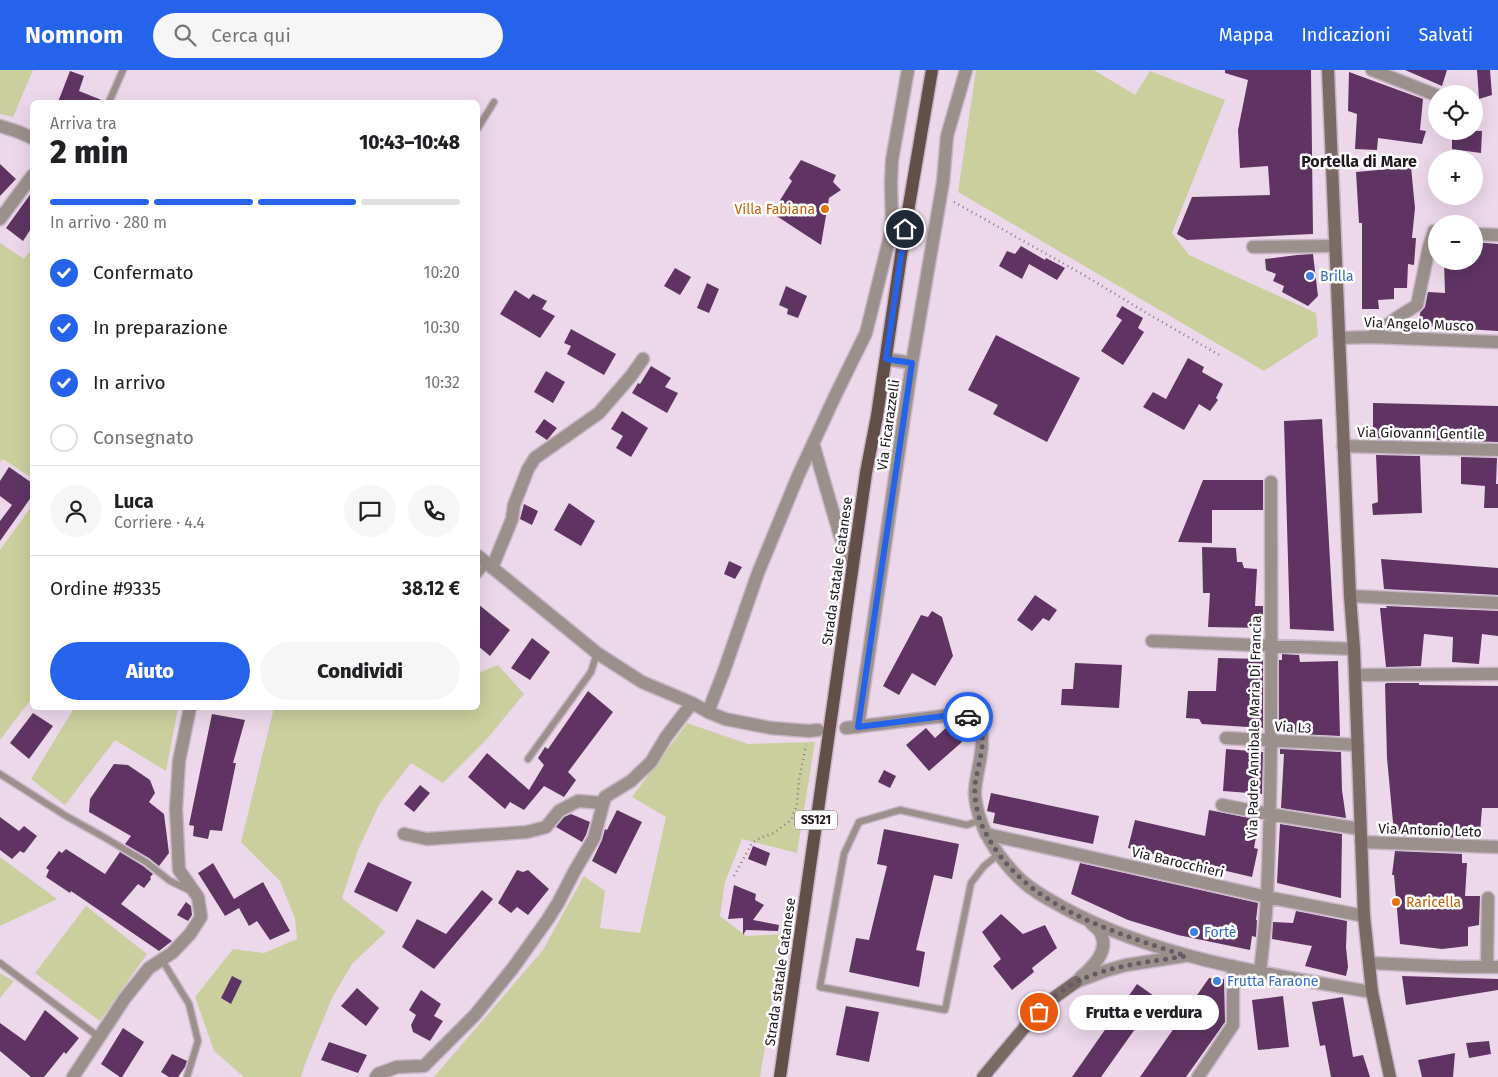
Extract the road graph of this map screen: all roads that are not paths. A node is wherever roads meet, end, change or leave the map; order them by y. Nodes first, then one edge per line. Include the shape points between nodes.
1 (123, 70) edge
2 (908, 70) edge
3 (932, 70) edge
4 (966, 70) edge
5 (1328, 70) edge
6 (1372, 70) edge
7 (1428, 91) edge
8 (110, 100) edge
9 (494, 102) dead end
10 (480, 125) edge
11 (0, 126) edge
12 (30, 137) edge
13 (30, 179) edge
14 (0, 219) edge
15 (1483, 234) edge
16 (1498, 235) edge
17 (1335, 246) junction
18 (1253, 247) dead end
19 (1428, 251) edge
20 (1371, 337) junction
21 (1339, 338) junction
22 (1498, 342) edge
23 (643, 359) dead end
24 (886, 359) junction
25 (912, 363) junction
26 (813, 444) junction
27 (1343, 446) junction
28 (1498, 450) edge
29 (1272, 482) dead end
30 (486, 563) edge
31 (853, 563) junction
32 (1350, 596) junction
33 (1498, 603) edge
34 (1152, 641) dead end
35 (1271, 646) junction
36 (1354, 649) junction
37 (597, 653) junction
38 (1498, 674) edge
39 (1355, 675) junction
40 (692, 703) junction
41 (190, 710) edge
42 (708, 712) junction
43 (813, 731) road end
44 (1226, 738) dead end
45 (1271, 740) junction
46 (1358, 744) junction
47 (528, 759) dead end
48 (0, 774) edge
49 (604, 803) junction
50 (1222, 805) dead end
51 (1269, 814) junction
52 (980, 820) junction
53 (1360, 829) junction
54 (404, 834) dead end
55 (986, 834) junction
56 (1361, 842) junction
57 (1498, 847) edge
58 (999, 854) junction
59 (195, 892) junction
60 (1267, 897) junction
61 (1488, 898) dead end
62 (1364, 916) junction
63 (1092, 923) junction
64 (1126, 935) junction
65 (1102, 951) junction
66 (1186, 956) junction
67 (162, 960) junction
68 (0, 963) edge
69 (1369, 964) junction
70 (1233, 966) junction
71 (1493, 967) edge
72 (1112, 969) junction
73 (1260, 972) junction
74 (1076, 982) junction
75 (1372, 992) junction
76 (99, 1037) junction
77 (986, 1076) edge
78 (73, 1077) edge
79 (188, 1077) edge
80 (376, 1077) edge
81 (780, 1077) edge
82 (1198, 1077) edge
83 (1390, 1077) edge

1 - 8 lane
2 - 26 street via 892,160 892,228 866,333
3 - 24 main road, Strada statale Catanese / SS121
4 - 25 street, Via Ficarazzelli via 948,136
5 - 17 main road
6 - 7 street
9 - 10 lane
11 - 12 street
13 - 14 street
15 - 16 street
17 - 18 street
17 - 21 main road
19 - 20 street via 1418,305
20 - 21 street, Via Angelo Musco
20 - 22 street, Via Angelo Musco
21 - 27 main road
23 - 30 street via 599,412 535,458 514,506 512,519
24 - 25 street
24 - 31 main road, Strada statale Catanese / SS121
25 - 52 street, Via Ficarazzelli via 852,727 960,714 972,718 980,726 982,735 975,784
26 - 31 street via 840,536
26 - 42 street via 758,573
27 - 28 street, Via Giovanni Gentile
27 - 32 main road
29 - 35 street, Via Padre Annibale Maria Di Francia
30 - 37 street
31 - 81 main road, Strada statale Catanese / SS121
32 - 33 street
32 - 36 main road
34 - 35 street
35 - 36 street
35 - 45 street, Via Padre Annibale Maria Di Francia
36 - 39 main road
37 - 40 street via 642,682
37 - 47 lane via 591,672
38 - 39 street
39 - 46 main road
40 - 42 street
40 - 49 street via 651,762 631,781 605,797
41 - 59 street via 179,761 176,809 178,870
42 - 43 street via 725,719 771,728
44 - 45 street, Via L3
45 - 46 street, Via L3
45 - 51 street, Via Padre Annibale Maria Di Francia
46 - 53 main road
48 - 59 lane via 146,862 170,881
49 - 54 street via 578,801 559,811 546,827 527,832 427,839
49 - 80 street via 594,838 558,903 513,968 475,1015 424,1066 398,1067
50 - 51 street
51 - 53 street
51 - 60 street, Via Padre Annibale Maria Di Francia
52 - 55 street
52 - 58 lane via 967,825 900,810 860,822 844,854 820,987 945,1010 971,883
53 - 56 main road
55 - 58 street
55 - 60 street, Via Barocchieri
56 - 57 street, Via Antonio Leto
56 - 62 main road
58 - 63 street via 1020,879 1037,892
59 - 67 street via 201,917 190,934
60 - 62 street, Via Barocchieri
60 - 73 street, Via Padre Annibale Maria Di Francia
61 - 71 street
62 - 69 main road
63 - 64 street
63 - 65 street via 1101,934
64 - 65 street via 1115,939
64 - 66 street
65 - 72 street via 1104,962
65 - 74 street via 1096,963
66 - 70 street
66 - 72 street
67 - 76 street via 149,968
67 - 79 lane via 189,1004 198,1041
68 - 76 lane
69 - 71 street
69 - 75 main road
70 - 73 street
70 - 82 street via 1233,1025
72 - 74 street
73 - 75 street
74 - 77 main road via 1048,1002
75 - 83 main road
76 - 78 street

